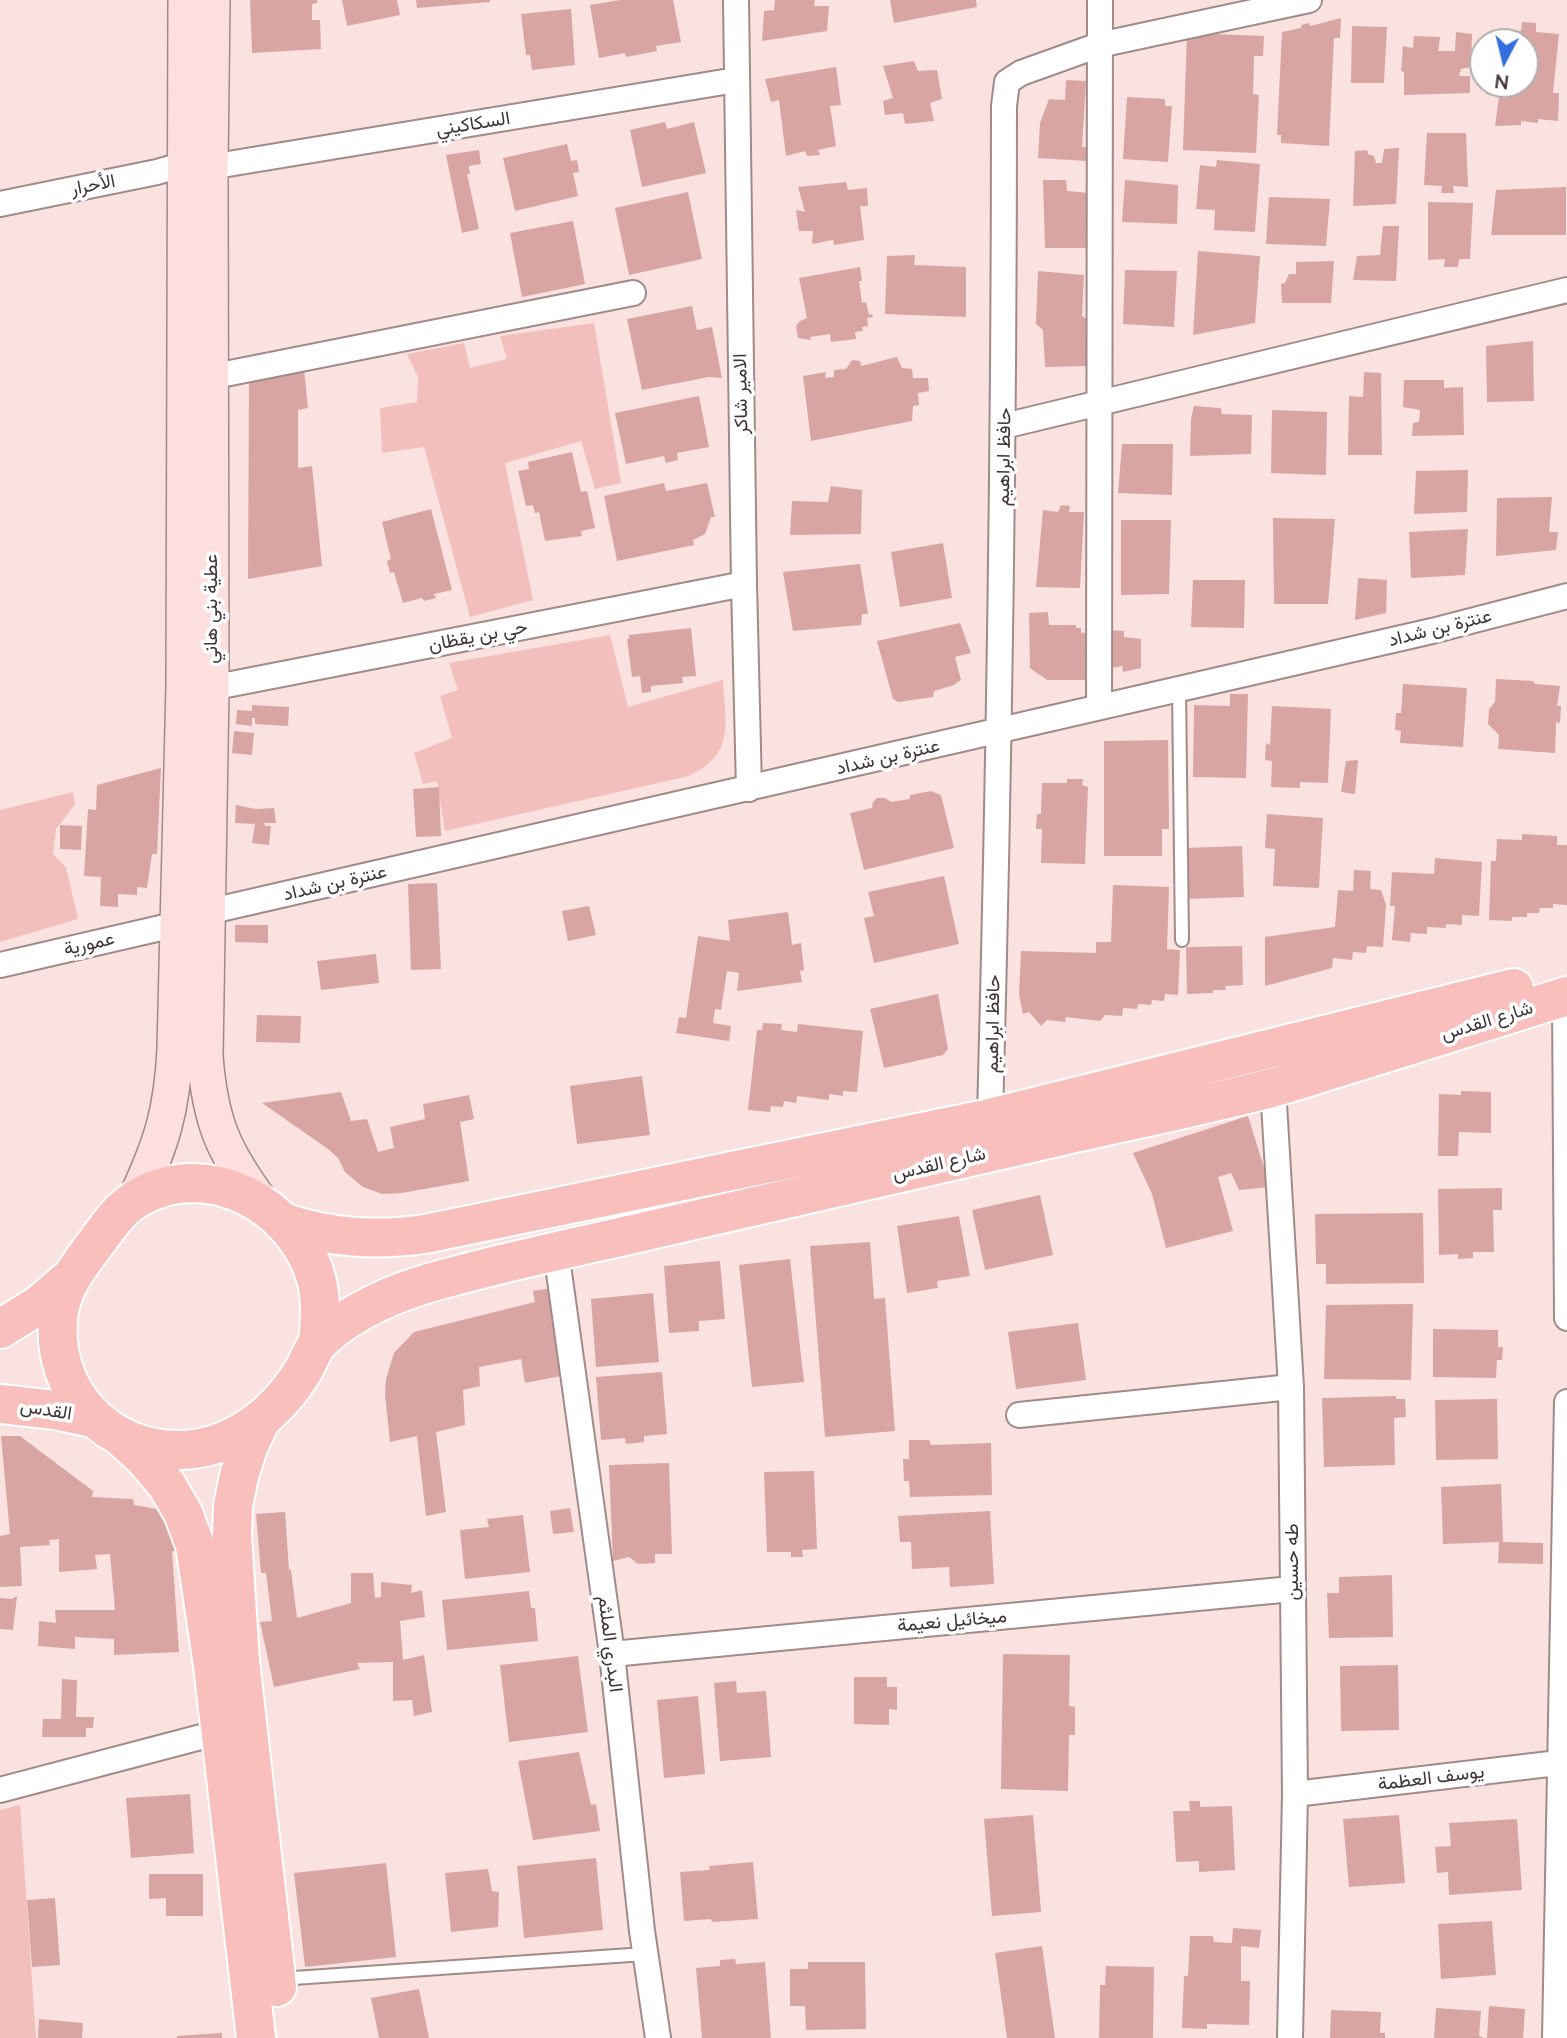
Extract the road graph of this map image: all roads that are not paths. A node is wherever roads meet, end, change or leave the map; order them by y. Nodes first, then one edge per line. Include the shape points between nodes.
1 (186, 0) edge
2 (212, 0) edge
3 (736, 0) edge
4 (1100, 0) edge
5 (1309, 0) edge
6 (1273, 4) edge
7 (1099, 45) junction
8 (737, 80) junction
9 (197, 165) junction
10 (0, 204) edge
11 (1567, 290) edge
12 (633, 293) dead end
13 (210, 377) junction
14 (1099, 403) junction
15 (1004, 426) junction
16 (744, 584) junction
17 (1567, 596) edge
18 (211, 688) junction
19 (1179, 688) junction
20 (1098, 706) junction
21 (1000, 731) junction
22 (749, 789) junction
23 (193, 918) junction
24 (1182, 940) dead end
25 (0, 965) edge
26 (1566, 989) edge
27 (1273, 1087) junction
28 (990, 1118) junction
29 (136, 1198) junction
30 (272, 1213) junction
31 (556, 1251) junction
32 (68, 1280) junction
33 (1567, 1318) edge
34 (0, 1329) edge
35 (318, 1342) junction
36 (1291, 1387) junction
37 (1567, 1402) edge
38 (0, 1404) edge
39 (1019, 1415) dead end
40 (260, 1422) junction
41 (105, 1427) junction
42 (1292, 1589) junction
43 (612, 1654) junction
44 (220, 1732) junction
45 (1564, 1763) edge
46 (0, 1790) edge
47 (1295, 1794) junction
48 (645, 1954) junction
49 (276, 1979) junction
50 (256, 2038) edge
51 (283, 2038) edge
52 (657, 2038) edge
53 (1290, 2038) edge
54 (1555, 2038) edge

1 - 9 main road
2 - 9 main road, عطية بني هاني
3 - 8 street, الامير شاكر
4 - 7 street
5 - 6 street, حافظ ابراهيم
6 - 7 street, حافظ ابراهيم
7 - 14 street
7 - 15 street, حافظ ابراهيم via 1007,82
8 - 9 street, السكاكيني
8 - 16 street, الامير شاكر
9 - 10 street, الأحرار
9 - 13 main road, عطية بني هاني
9 - 23 main road via 184,671
11 - 14 street
12 - 13 street
13 - 18 main road, عطية بني هاني
14 - 15 street
14 - 20 street
15 - 21 street, حافظ ابراهيم
16 - 18 street, حي بن يقظان
16 - 22 street, الامير شاكر
17 - 19 street, عنترة بن شداد
18 - 23 main road, عطية بني هاني
19 - 20 street, عنترة بن شداد
19 - 24 lane
20 - 21 street, عنترة بن شداد
21 - 22 street, عنترة بن شداد
21 - 28 street, حافظ ابراهيم
22 - 23 street, عنترة بن شداد
23 - 25 street, عمورية
23 - 29 main road via 166,1126
23 - 30 main road, عطية بني هاني via 208,1097 219,1136 238,1171
26 - 27 main road, شارع القدس
26 - 28 main road
26 - 33 street
27 - 31 main road, شارع القدس
27 - 36 street, طه حسين
28 - 30 main road via 425,1234 367,1239 310,1231
29 - 30 main road via 187,1181 213,1183 239,1191
29 - 32 main road via 117,1215
30 - 35 main road via 303,1248 316,1277 321,1310
31 - 35 main road, شارع القدس via 418,1286 366,1310
31 - 43 street, البدري الملثم
32 - 34 main road
32 - 41 main road via 58,1316 59,1353 70,1388
35 - 40 main road via 283,1398
36 - 39 street
36 - 42 street, طه حسين
37 - 45 street
38 - 41 main road, القدس via 55,1410
40 - 41 main road, القدس via 235,1438 206,1448 146,1447
40 - 49 main road via 239,1476 232,1536 240,1662
41 - 44 main road via 144,1458 183,1513 195,1545
42 - 43 street, ميخائيل نعيمة
42 - 47 street, طه حسين
43 - 48 street, البدري الملثم
44 - 46 street
44 - 50 main road
45 - 47 street, يوسف العظمة
45 - 54 street
47 - 53 street, طه حسين
48 - 49 lane
48 - 52 street, البدري الملثم
49 - 51 main road

